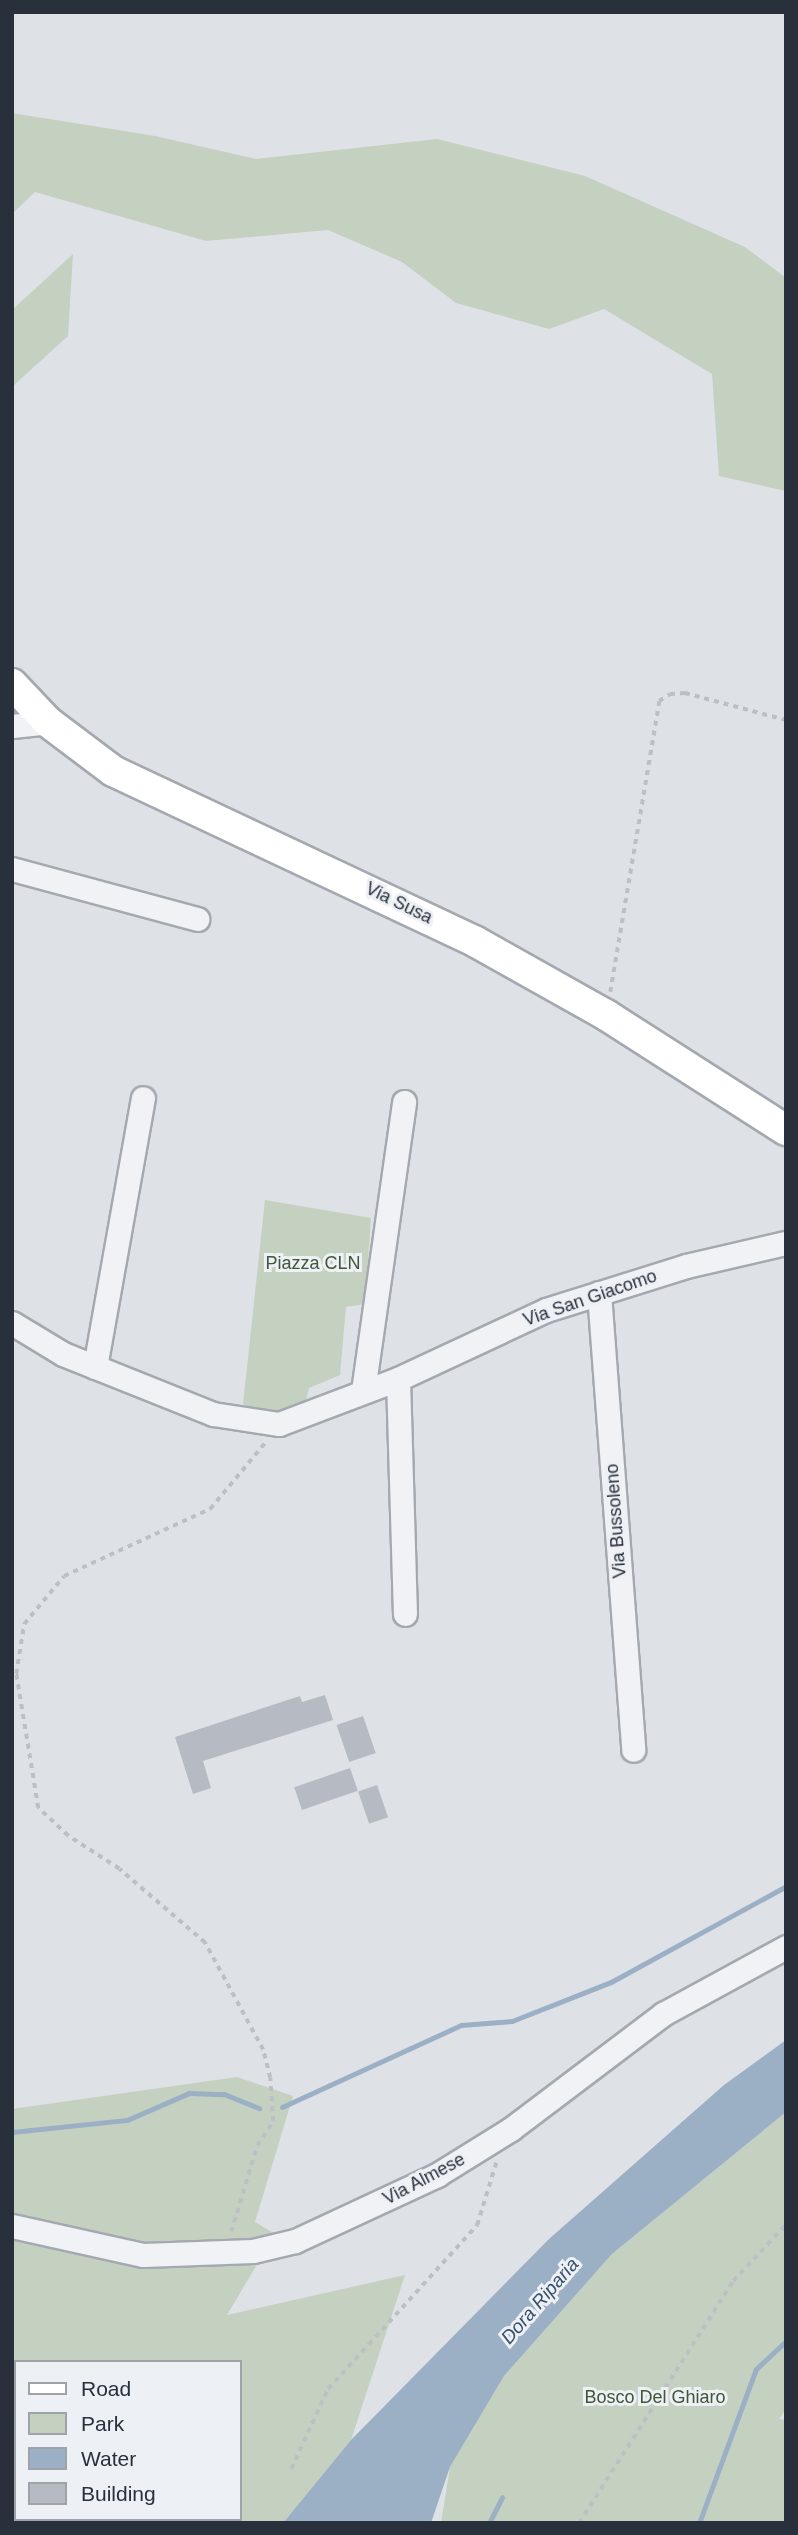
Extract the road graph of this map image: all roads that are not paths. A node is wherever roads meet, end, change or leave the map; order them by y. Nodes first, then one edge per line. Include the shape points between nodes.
1 (12, 684) edge
2 (48, 722) junction
3 (12, 726) edge
4 (12, 869) edge
5 (197, 919) dead end
6 (143, 1098) dead end
7 (404, 1102) dead end
8 (786, 1130) edge
9 (786, 1243) edge
10 (599, 1293) junction
11 (12, 1323) edge
12 (95, 1367) junction
13 (398, 1379) junction
14 (363, 1391) junction
15 (405, 1614) dead end
16 (633, 1750) dead end
17 (786, 1947) edge
18 (12, 2225) edge

1 - 2 main road, Via Susa
2 - 3 street
2 - 8 main road, Via Susa via 113,771 151,792 414,910 606,1015
4 - 5 street
6 - 12 street
7 - 14 street
9 - 10 street, Via San Giacomo
10 - 13 street, Via San Giacomo via 546,1310
10 - 16 street, Via Bussoleno
11 - 12 street via 63,1354
12 - 14 street, Via San Giacomo via 214,1414 279,1424
13 - 14 street, Via San Giacomo
13 - 15 street
17 - 18 street, Via Almese via 663,2014 512,2129 437,2175 295,2241 222,2253 144,2255

